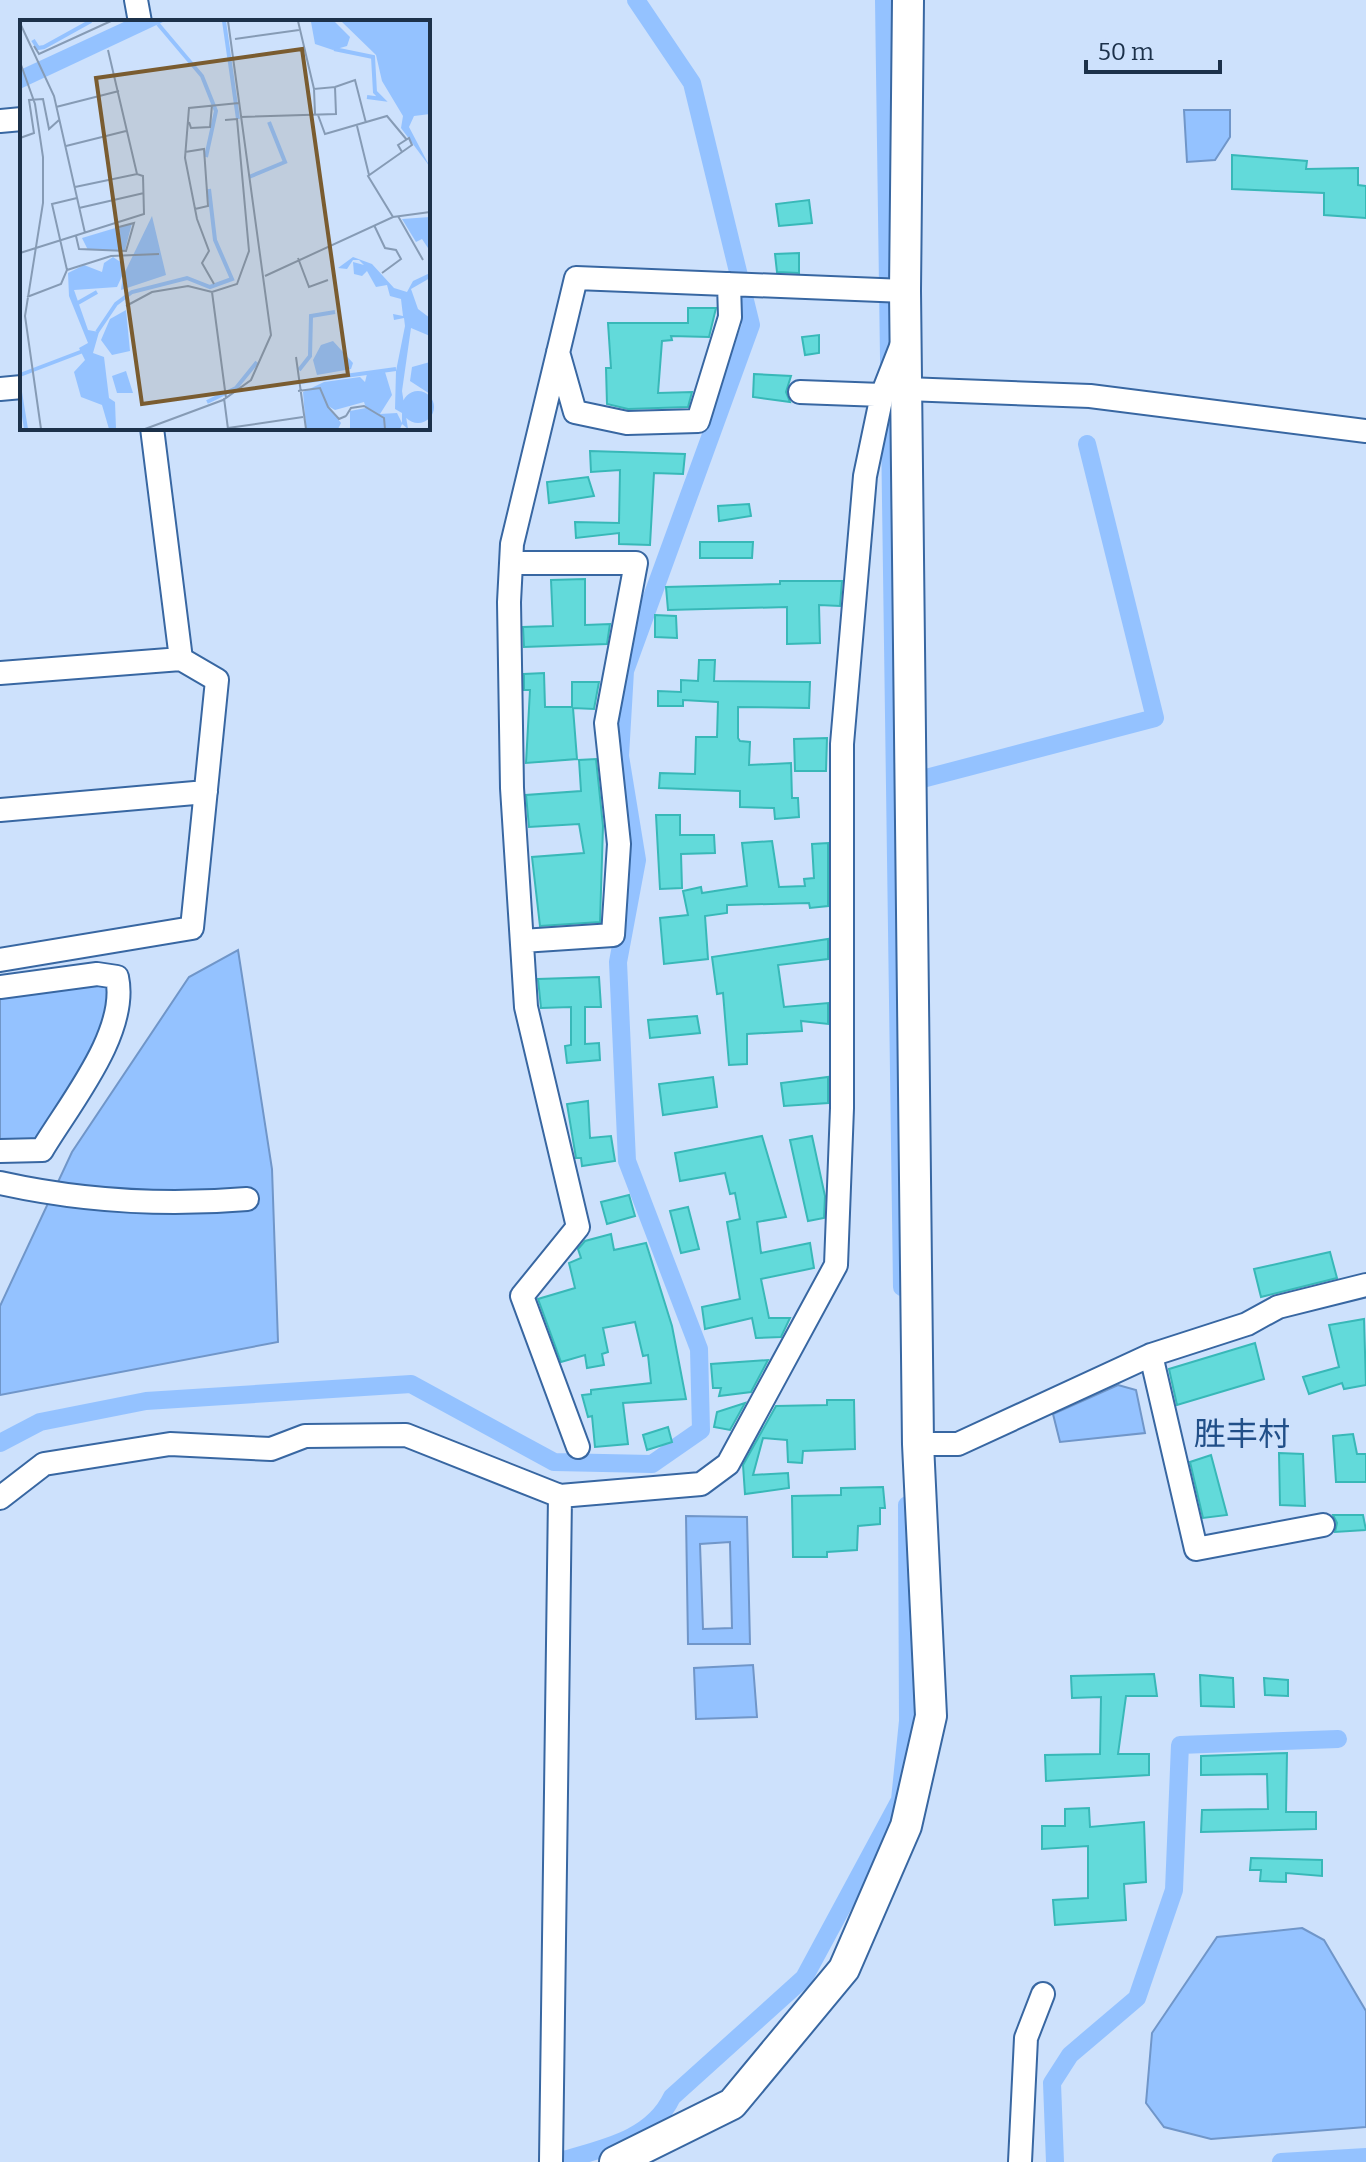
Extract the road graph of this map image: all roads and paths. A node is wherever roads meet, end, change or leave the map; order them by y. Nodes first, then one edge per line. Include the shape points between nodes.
1 (136, 0) edge
2 (908, 0) edge
3 (140, 20) edge
4 (20, 119) edge
5 (0, 121) edge
6 (729, 284) junction
7 (905, 291) junction
8 (558, 351) junction
9 (20, 387) edge
10 (0, 389) edge
11 (800, 392) dead end
12 (894, 392) junction
13 (152, 430) edge
14 (1366, 431) edge
15 (511, 563) junction
16 (181, 659) junction
17 (0, 673) edge
18 (206, 792) junction
19 (0, 810) edge
20 (522, 941) junction
21 (0, 960) edge
22 (0, 987) edge
23 (0, 1151) edge
24 (0, 1183) edge
25 (247, 1199) dead end
26 (1366, 1285) edge
27 (1151, 1355) junction
28 (918, 1444) junction
29 (578, 1447) dead end
30 (560, 1496) junction
31 (0, 1498) edge
32 (1323, 1525) dead end
33 (1043, 1994) dead end
34 (551, 2162) edge
35 (615, 2162) edge
36 (1020, 2162) edge

1 - 3 street
2 - 7 street
4 - 5 street
6 - 7 street
6 - 8 street via 576,278
6 - 8 street via 730,317 698,421 627,423 575,412
7 - 12 street via 905,336
8 - 15 street
9 - 10 street
11 - 12 street
12 - 14 street via 1090,396
12 - 28 street
12 - 30 street via 865,476 842,744 842,1108 836,1265 728,1464 701,1484
13 - 16 street
15 - 20 street via 512,788
15 - 20 street via 636,563 606,723 619,844 613,935
16 - 17 street
16 - 18 street via 217,680
18 - 19 street
18 - 21 street via 192,928
20 - 29 street via 526,1007 578,1227 522,1296
22 - 23 street via 97,974 117,977 121,998 111,1035 42,1150
24 - 25 street via 52,1195 189,1204
26 - 27 street via 1278,1307 1247,1324
27 - 28 street via 958,1444
27 - 32 street via 1196,1549
28 - 35 street via 931,1716 906,1826 844,1969 732,2104
30 - 31 street via 406,1435 305,1436 271,1449 170,1444 83,1457 44,1464
30 - 34 street
33 - 36 street via 1026,2038

